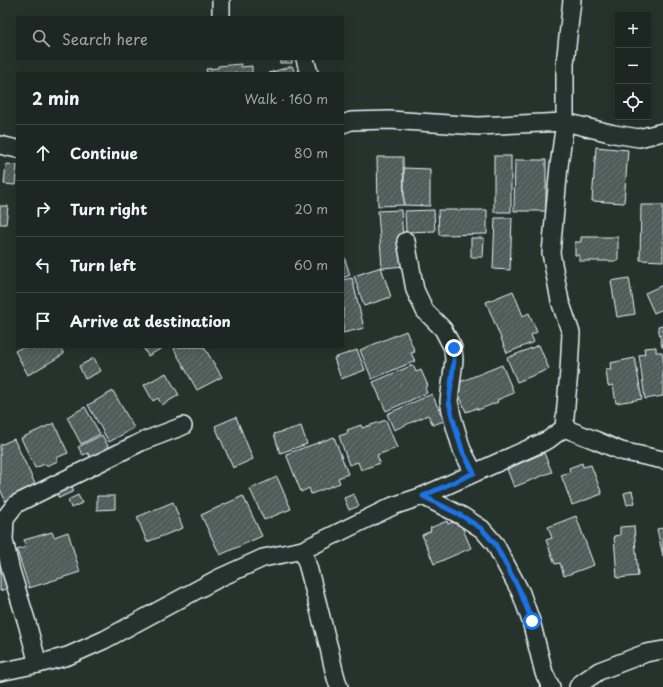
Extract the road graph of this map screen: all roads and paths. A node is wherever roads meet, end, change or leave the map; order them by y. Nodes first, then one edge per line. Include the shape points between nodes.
1 (221, 0) edge
2 (572, 0) edge
3 (221, 16) edge
4 (305, 60) edge
5 (309, 72) edge
6 (565, 122) junction
7 (344, 124) edge
8 (663, 132) edge
9 (0, 146) edge
10 (16, 149) edge
11 (406, 241) dead end
12 (183, 426) dead end
13 (564, 428) junction
14 (663, 460) edge
15 (474, 473) junction
16 (423, 496) junction
17 (302, 550) junction
18 (663, 650) edge
19 (38, 664) junction
20 (0, 672) edge
21 (339, 687) edge
22 (551, 687) edge
23 (578, 687) edge

1 - 3 street
2 - 6 street via 565,64
4 - 5 street
6 - 7 street via 478,126 390,120 351,121
6 - 8 street via 639,138
6 - 13 street via 558,166 551,254 560,301 571,333
9 - 10 street
11 - 15 street via 415,290 425,311 443,329 454,348 449,402 462,450
12 - 19 street via 141,442 16,504 5,518 4,540 11,571
13 - 14 street via 622,451
13 - 15 street via 548,440
15 - 16 street
16 - 17 street via 393,506
16 - 22 street via 482,529 495,544 521,593 532,621 544,673
17 - 19 street via 263,558 218,578 104,640 68,656
17 - 21 street
18 - 23 street via 646,653 599,671
19 - 20 street

